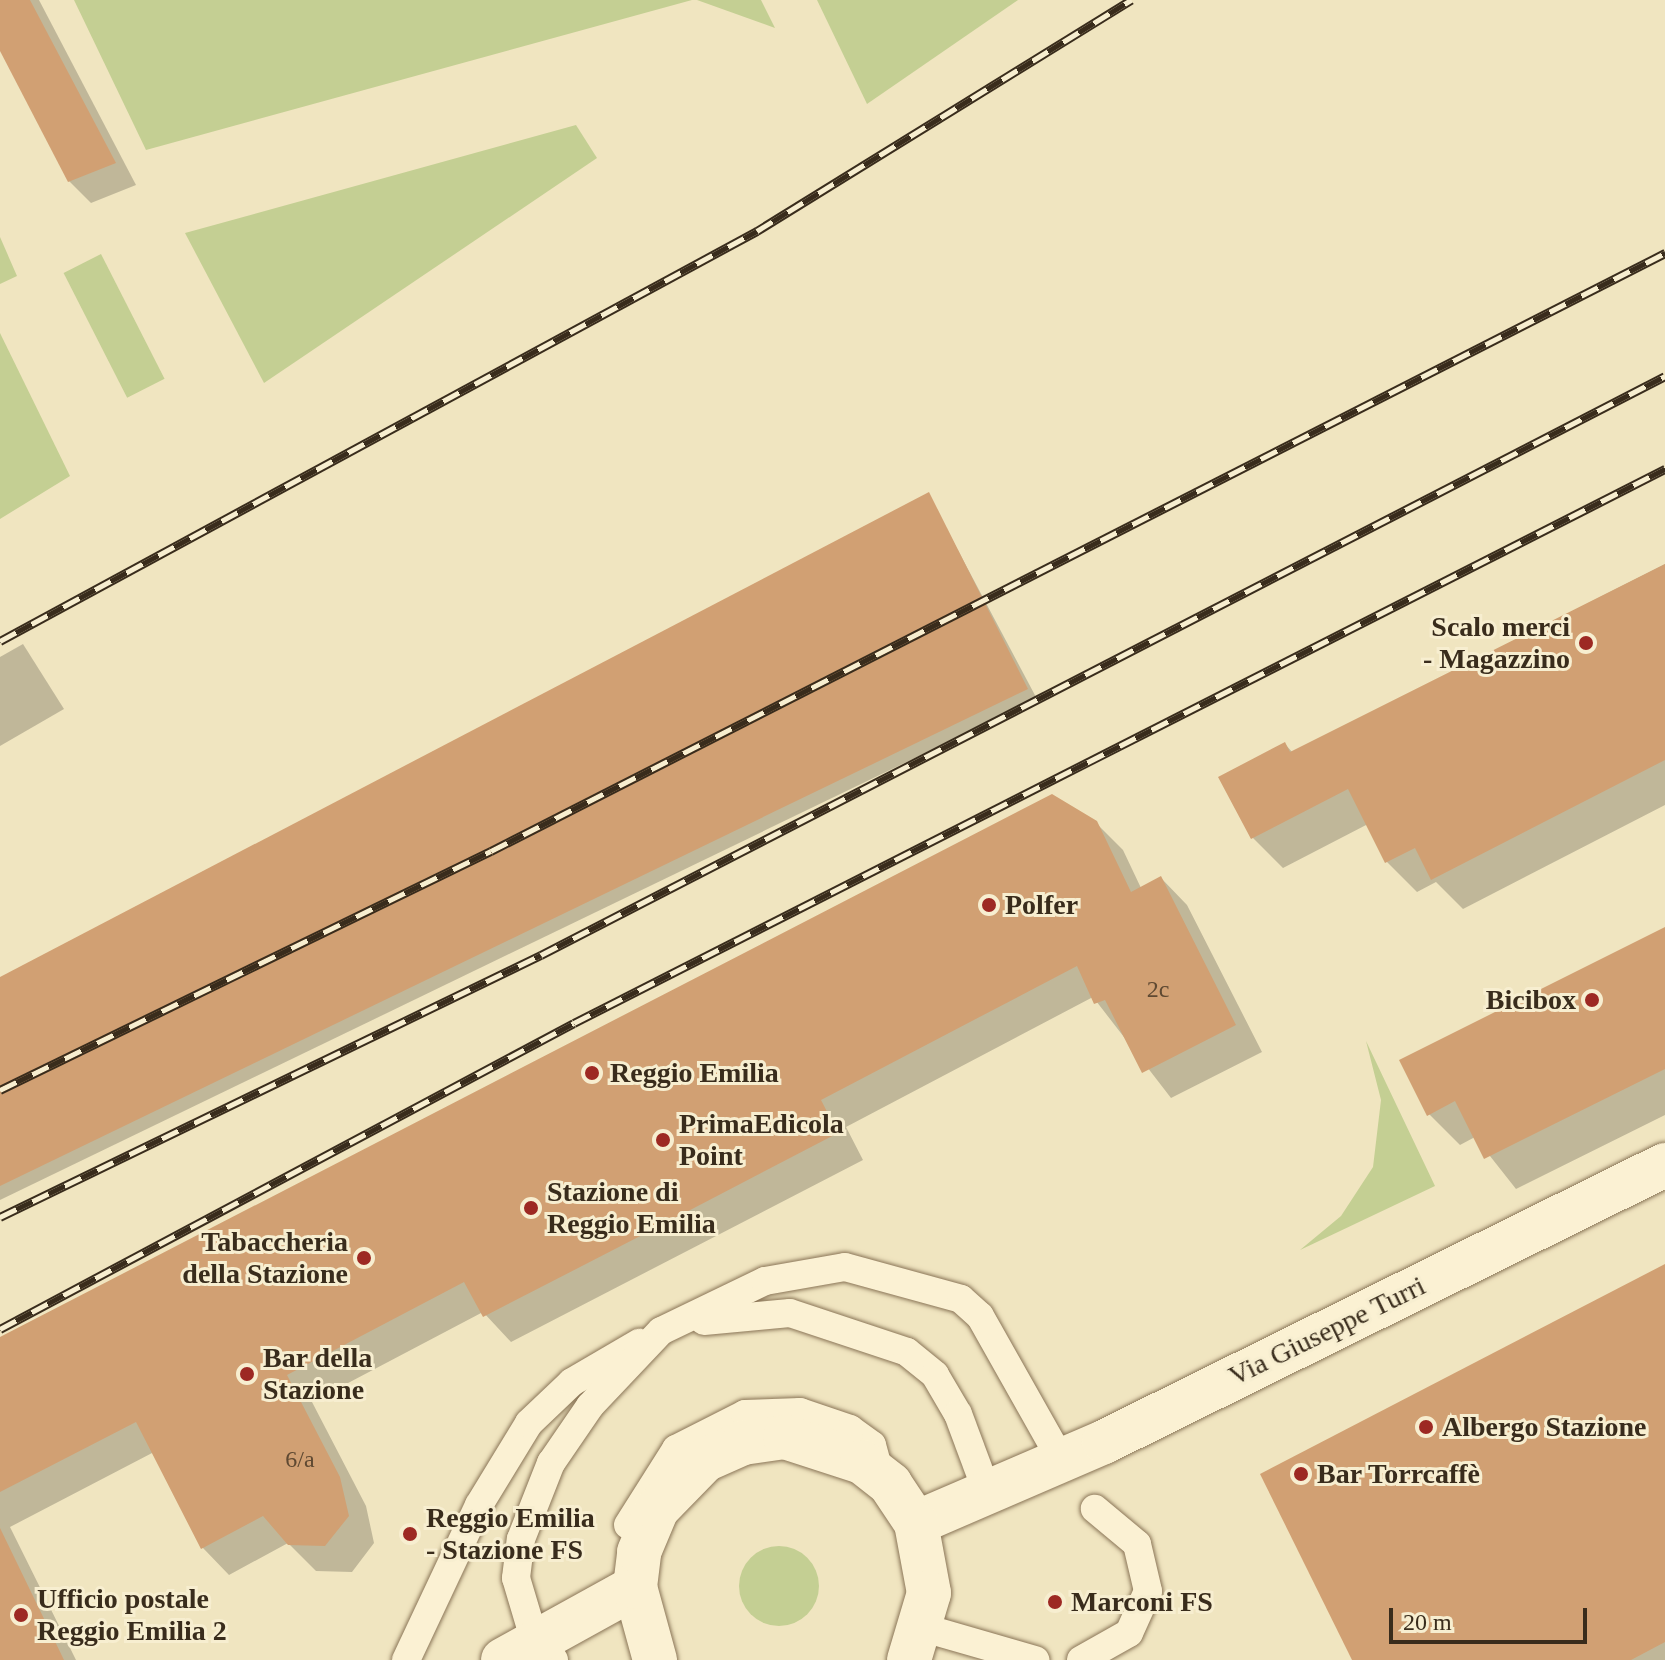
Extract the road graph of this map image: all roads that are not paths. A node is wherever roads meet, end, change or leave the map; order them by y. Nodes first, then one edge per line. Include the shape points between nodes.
1 (1665, 1165) edge
2 (661, 1331) junction
3 (1061, 1460) junction
4 (987, 1492) junction
5 (1095, 1509) dead end
6 (916, 1523) junction
7 (637, 1569) junction
8 (916, 1644) edge
9 (532, 1653) edge
10 (406, 1660) edge
11 (655, 1660) edge
12 (1035, 1660) edge
13 (1081, 1660) edge

1 - 3 street, Via Giuseppe Turri
2 - 3 lane via 765,1281 807,1270 845,1267 909,1279 975,1309
2 - 4 lane via 732,1315 790,1313 907,1352 935,1375 958,1414
2 - 9 lane via 590,1406 537,1489 516,1578
2 - 10 lane via 572,1382 529,1423 479,1505
3 - 4 street, Via Giuseppe Turri
4 - 6 street, Via Giuseppe Turri
5 - 13 lane via 1137,1544 1148,1591 1129,1633
6 - 7 street via 880,1474 845,1452 804,1439 743,1443 705,1460 670,1491
6 - 8 street via 929,1575
7 - 9 street
7 - 11 street
8 - 12 lane

